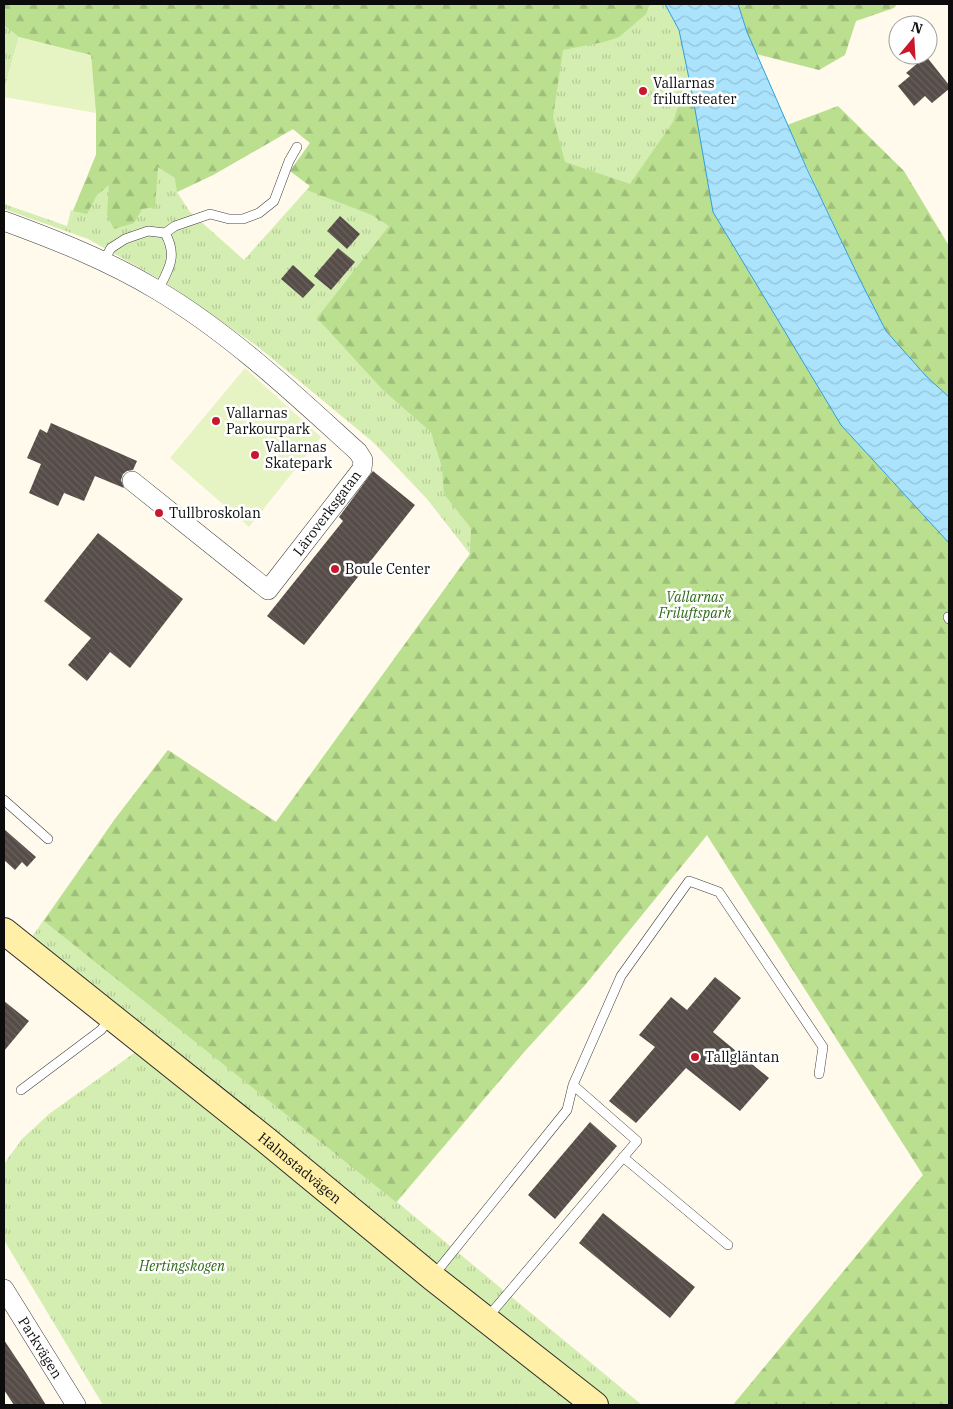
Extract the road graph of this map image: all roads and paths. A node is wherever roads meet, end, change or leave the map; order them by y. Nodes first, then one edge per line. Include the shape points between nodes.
1 (297, 147) dead end
2 (4, 221) edge
3 (166, 233) junction
4 (103, 262) junction
5 (158, 290) junction
6 (132, 481) dead end
7 (4, 800) edge
8 (48, 839) dead end
9 (4, 931) edge
10 (112, 1016) junction
11 (819, 1074) dead end
12 (573, 1085) junction
13 (20, 1090) dead end
14 (623, 1157) junction
15 (728, 1245) dead end
16 (432, 1277) junction
17 (4, 1289) edge
18 (486, 1319) junction
19 (76, 1405) edge
20 (595, 1405) edge

1 - 3 lane via 274,201 259,213 243,219 210,214 175,226
2 - 4 street, Läroverksgatan via 59,240
3 - 4 lane via 148,231 125,239 111,248
3 - 5 lane via 173,256
4 - 5 street, Läroverksgatan
5 - 6 street, Läroverksgatan via 219,332 277,379 358,452 363,460 362,468 268,590
7 - 8 lane
9 - 10 main road, Halmstadvägen
10 - 13 lane via 102,1030
10 - 16 main road, Halmstadvägen
11 - 12 lane via 823,1047 719,892 689,881 621,976
12 - 14 lane via 637,1141
12 - 16 lane via 567,1110
14 - 15 lane
14 - 18 lane
16 - 18 main road, Halmstadvägen
17 - 19 street, Parkvägen
18 - 20 main road, Halmstadvägen

